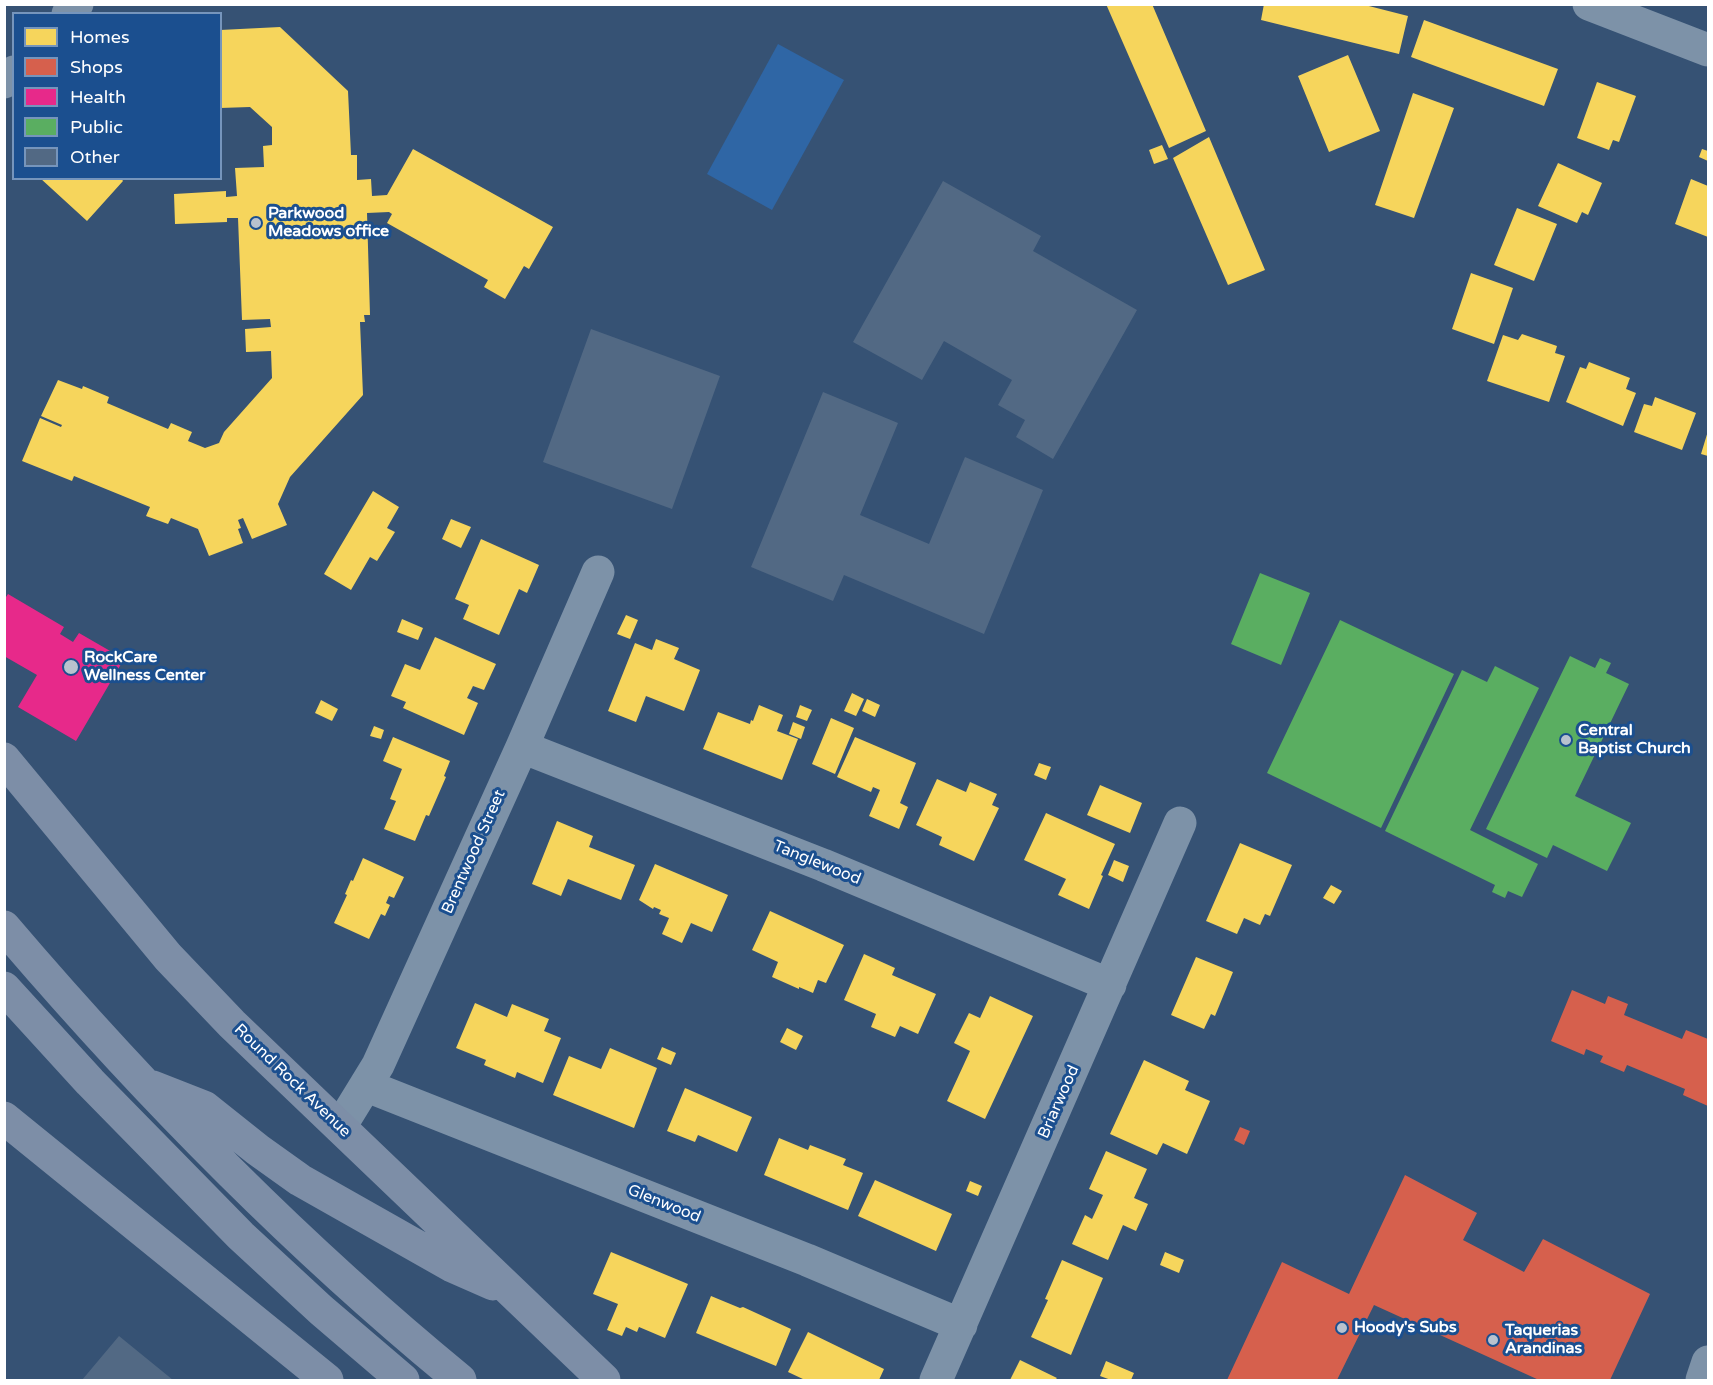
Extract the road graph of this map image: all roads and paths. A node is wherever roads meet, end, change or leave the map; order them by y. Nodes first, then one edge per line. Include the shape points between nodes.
1 (1589, 4) edge
2 (1708, 50) edge
3 (598, 572) dead end
4 (522, 747) junction
5 (4, 759) edge
6 (1180, 824) dead end
7 (4, 927) edge
8 (1110, 985) junction
9 (4, 988) edge
10 (145, 1084) junction
11 (367, 1086) junction
12 (4, 1118) edge
13 (340, 1127) junction
14 (512, 1292) junction
15 (961, 1325) junction
16 (1708, 1362) edge
17 (327, 1380) edge
18 (403, 1380) edge
19 (460, 1380) edge
20 (604, 1380) edge
21 (936, 1380) edge
22 (1702, 1380) edge

1 - 2 street
3 - 4 street, Brentwood Street
4 - 8 street, Tanglewood via 823,864
4 - 11 street, Brentwood Street
5 - 13 main road, Round Rock Avenue via 168,957
6 - 8 street, Briarwood
7 - 10 main road
8 - 15 street, Briarwood
9 - 18 main road via 233,1227
10 - 14 main road via 204,1107 300,1180 452,1266
10 - 19 main road via 268,1210
11 - 13 street, Brentwood Street
11 - 15 street, Glenwood
12 - 17 main road
13 - 14 main road, Round Rock Avenue
14 - 20 main road, Round Rock Avenue
15 - 21 street, Briarwood
16 - 22 street

